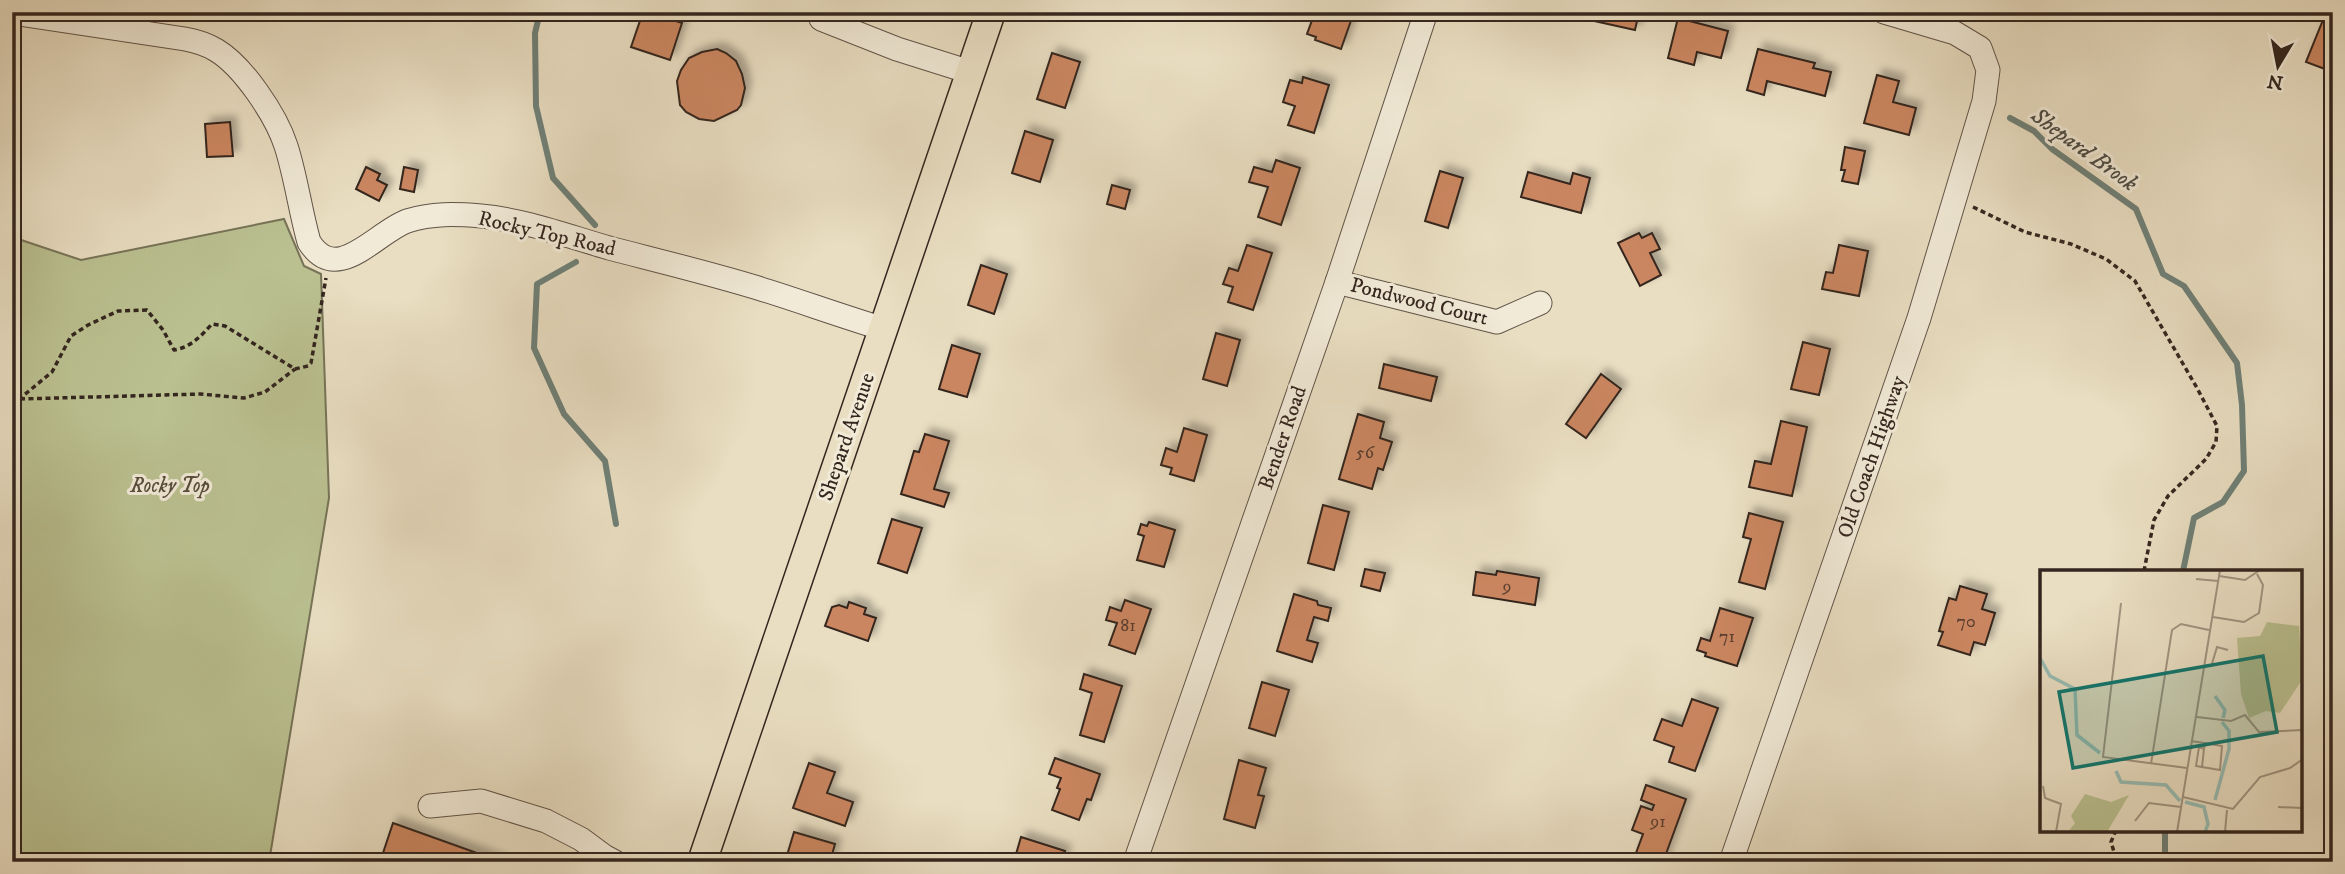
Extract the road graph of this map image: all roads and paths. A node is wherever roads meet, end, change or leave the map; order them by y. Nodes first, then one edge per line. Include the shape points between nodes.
1 (991, 12) edge
2 (1426, 12) edge
3 (1884, 12) edge
4 (12, 13) edge
5 (816, 15) edge
6 (970, 72) junction
7 (1955, 201) junction
8 (330, 259) junction
9 (1337, 282) junction
10 (1540, 303) dead end
11 (884, 329) junction
12 (295, 369) junction
13 (20, 399) junction
14 (12, 405) edge
15 (2144, 570) edge
16 (430, 806) dead end
17 (2115, 832) edge
18 (607, 860) edge
19 (702, 862) edge
20 (1135, 862) edge
21 (1731, 862) edge
22 (2117, 862) edge

1 - 6 main road, Shepard Avenue
2 - 9 street, Bender Road
3 - 7 street, Old Coach Highway via 1955,33 1980,48 1988,70 1984,101
4 - 8 street via 185,39 218,51 274,119 290,160 309,242 315,252
5 - 6 street via 897,49
6 - 11 main road, Shepard Avenue
7 - 15 path via 2025,232 2106,259 2135,281 2212,416 2216,442 2206,459 2168,496 2154,520
7 - 21 street, Old Coach Highway
8 - 11 street, Rocky Top Road via 346,258 389,230 421,218 487,217 757,288
8 - 12 path via 311,363
9 - 10 street, Pondwood Court via 1497,321
9 - 20 street, Bender Road
11 - 19 main road, Shepard Avenue
12 - 13 path via 265,391 244,398 200,394
12 - 13 path via 225,326 212,324 186,348 174,350 147,310 118,311 71,336 52,372
13 - 14 path
16 - 18 street via 481,801 546,821 581,839
17 - 22 path via 2111,842

